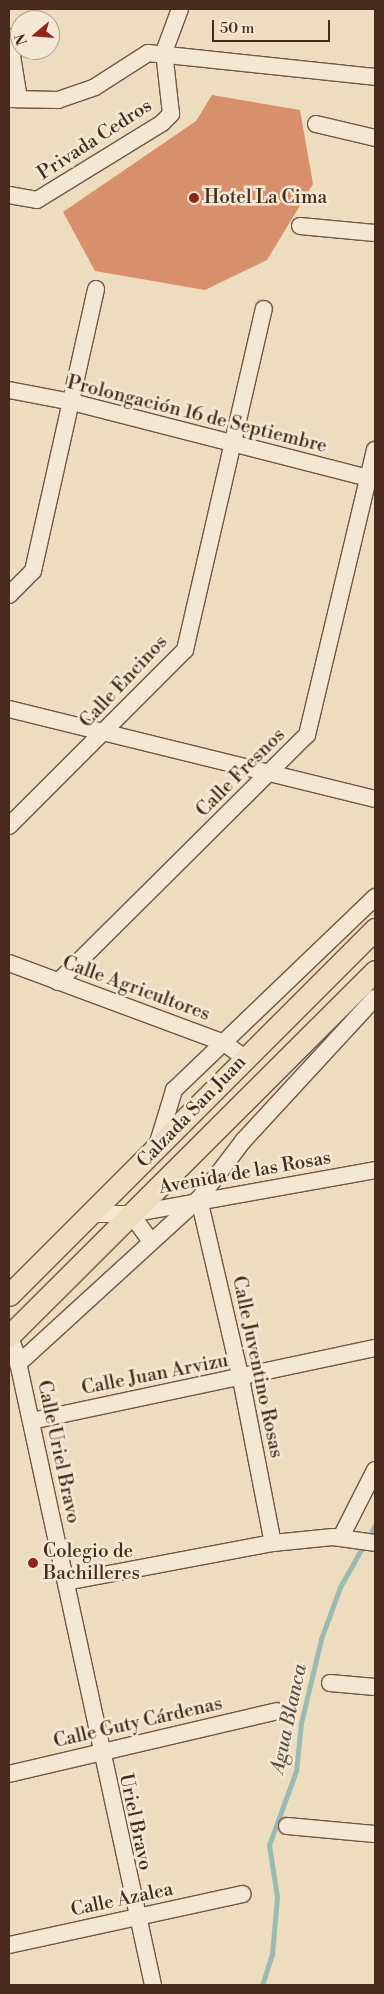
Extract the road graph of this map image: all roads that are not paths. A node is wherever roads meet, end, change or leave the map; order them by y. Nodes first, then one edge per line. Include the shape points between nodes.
1 (180, 9) edge
2 (9, 38) edge
3 (164, 52) junction
4 (375, 77) edge
5 (14, 99) edge
6 (316, 124) dead end
7 (375, 138) edge
8 (9, 195) edge
9 (300, 226) dead end
10 (375, 233) edge
11 (96, 289) dead end
12 (264, 309) dead end
13 (9, 390) edge
14 (72, 402) junction
15 (231, 445) junction
16 (375, 450) edge
17 (372, 479) edge
18 (9, 595) edge
19 (9, 709) edge
20 (105, 733) junction
21 (270, 773) junction
22 (375, 799) edge
23 (9, 826) edge
24 (375, 897) edge
25 (375, 930) edge
26 (9, 963) edge
27 (375, 971) edge
28 (58, 982) junction
29 (375, 998) edge
30 (224, 1043) junction
31 (245, 1058) junction
32 (156, 1149) junction
33 (375, 1170) edge
34 (199, 1199) junction
35 (93, 1214) junction
36 (130, 1214) junction
37 (150, 1242) junction
38 (9, 1295) edge
39 (9, 1336) edge
40 (375, 1348) edge
41 (18, 1364) junction
42 (241, 1379) junction
43 (31, 1421) junction
44 (375, 1470) edge
45 (346, 1539) junction
46 (375, 1543) edge
47 (273, 1544) junction
48 (66, 1582) junction
49 (330, 1683) dead end
50 (375, 1687) edge
51 (277, 1710) dead end
52 (100, 1754) junction
53 (9, 1774) edge
54 (287, 1826) dead end
55 (375, 1834) edge
56 (243, 1894) dead end
57 (136, 1917) junction
58 (9, 1945) edge
59 (153, 1985) edge

1 - 3 street
2 - 5 street
3 - 4 street
3 - 5 street via 140,56 95,87 58,100
3 - 8 street, Privada Cedros via 172,101 171,114 162,123 38,200
6 - 7 street
9 - 10 street
11 - 14 street
12 - 15 street, Calle Encinos
13 - 14 street, Prolongación 16 de Septiembre
14 - 15 street, Prolongación 16 de Septiembre
14 - 18 street via 34,571
15 - 17 street, Prolongación 16 de Septiembre
15 - 20 street, Calle Encinos via 185,650
16 - 17 street, Calle Fresnos
17 - 21 street, Calle Fresnos via 307,735
19 - 20 street
20 - 21 street
20 - 23 street, Calle Encinos
21 - 22 street
21 - 28 street, Calle Fresnos
24 - 30 street
25 - 31 main road, Calzada San Juan
26 - 28 street, Calle Agricultores
27 - 36 main road, Calzada San Juan
28 - 30 street, Calle Agricultores
29 - 34 street via 243,1141
30 - 31 street, Calle Agricultores
30 - 32 street via 174,1090
31 - 32 main road, Calzada San Juan
32 - 35 main road, Calzada San Juan
33 - 34 street, Avenida de las Rosas
34 - 36 street, Avenida de las Rosas
34 - 37 street
34 - 42 street, Calle Juventino Rosas
35 - 36 street, Avenida de las Rosas
35 - 38 main road, Calzada San Juan
36 - 37 street
36 - 39 main road, Calzada San Juan
37 - 41 street
39 - 41 street, Calle Uriel Bravo
40 - 42 street, Calle Juan Arvizu
41 - 43 street, Calle Uriel Bravo
42 - 43 street, Calle Juan Arvizu
42 - 47 street, Calle Juventino Rosas
43 - 48 street, Calle Uriel Bravo
44 - 45 street
45 - 46 street
45 - 47 street
47 - 48 street
48 - 52 street, Calle Uriel Bravo
49 - 50 street
51 - 52 street, Calle Guty Cárdenas
52 - 53 street, Calle Guty Cárdenas
52 - 57 street, Uriel Bravo
54 - 55 street
56 - 57 street, Calle Azalea
57 - 58 street, Calle Azalea
57 - 59 street, Uriel Bravo

